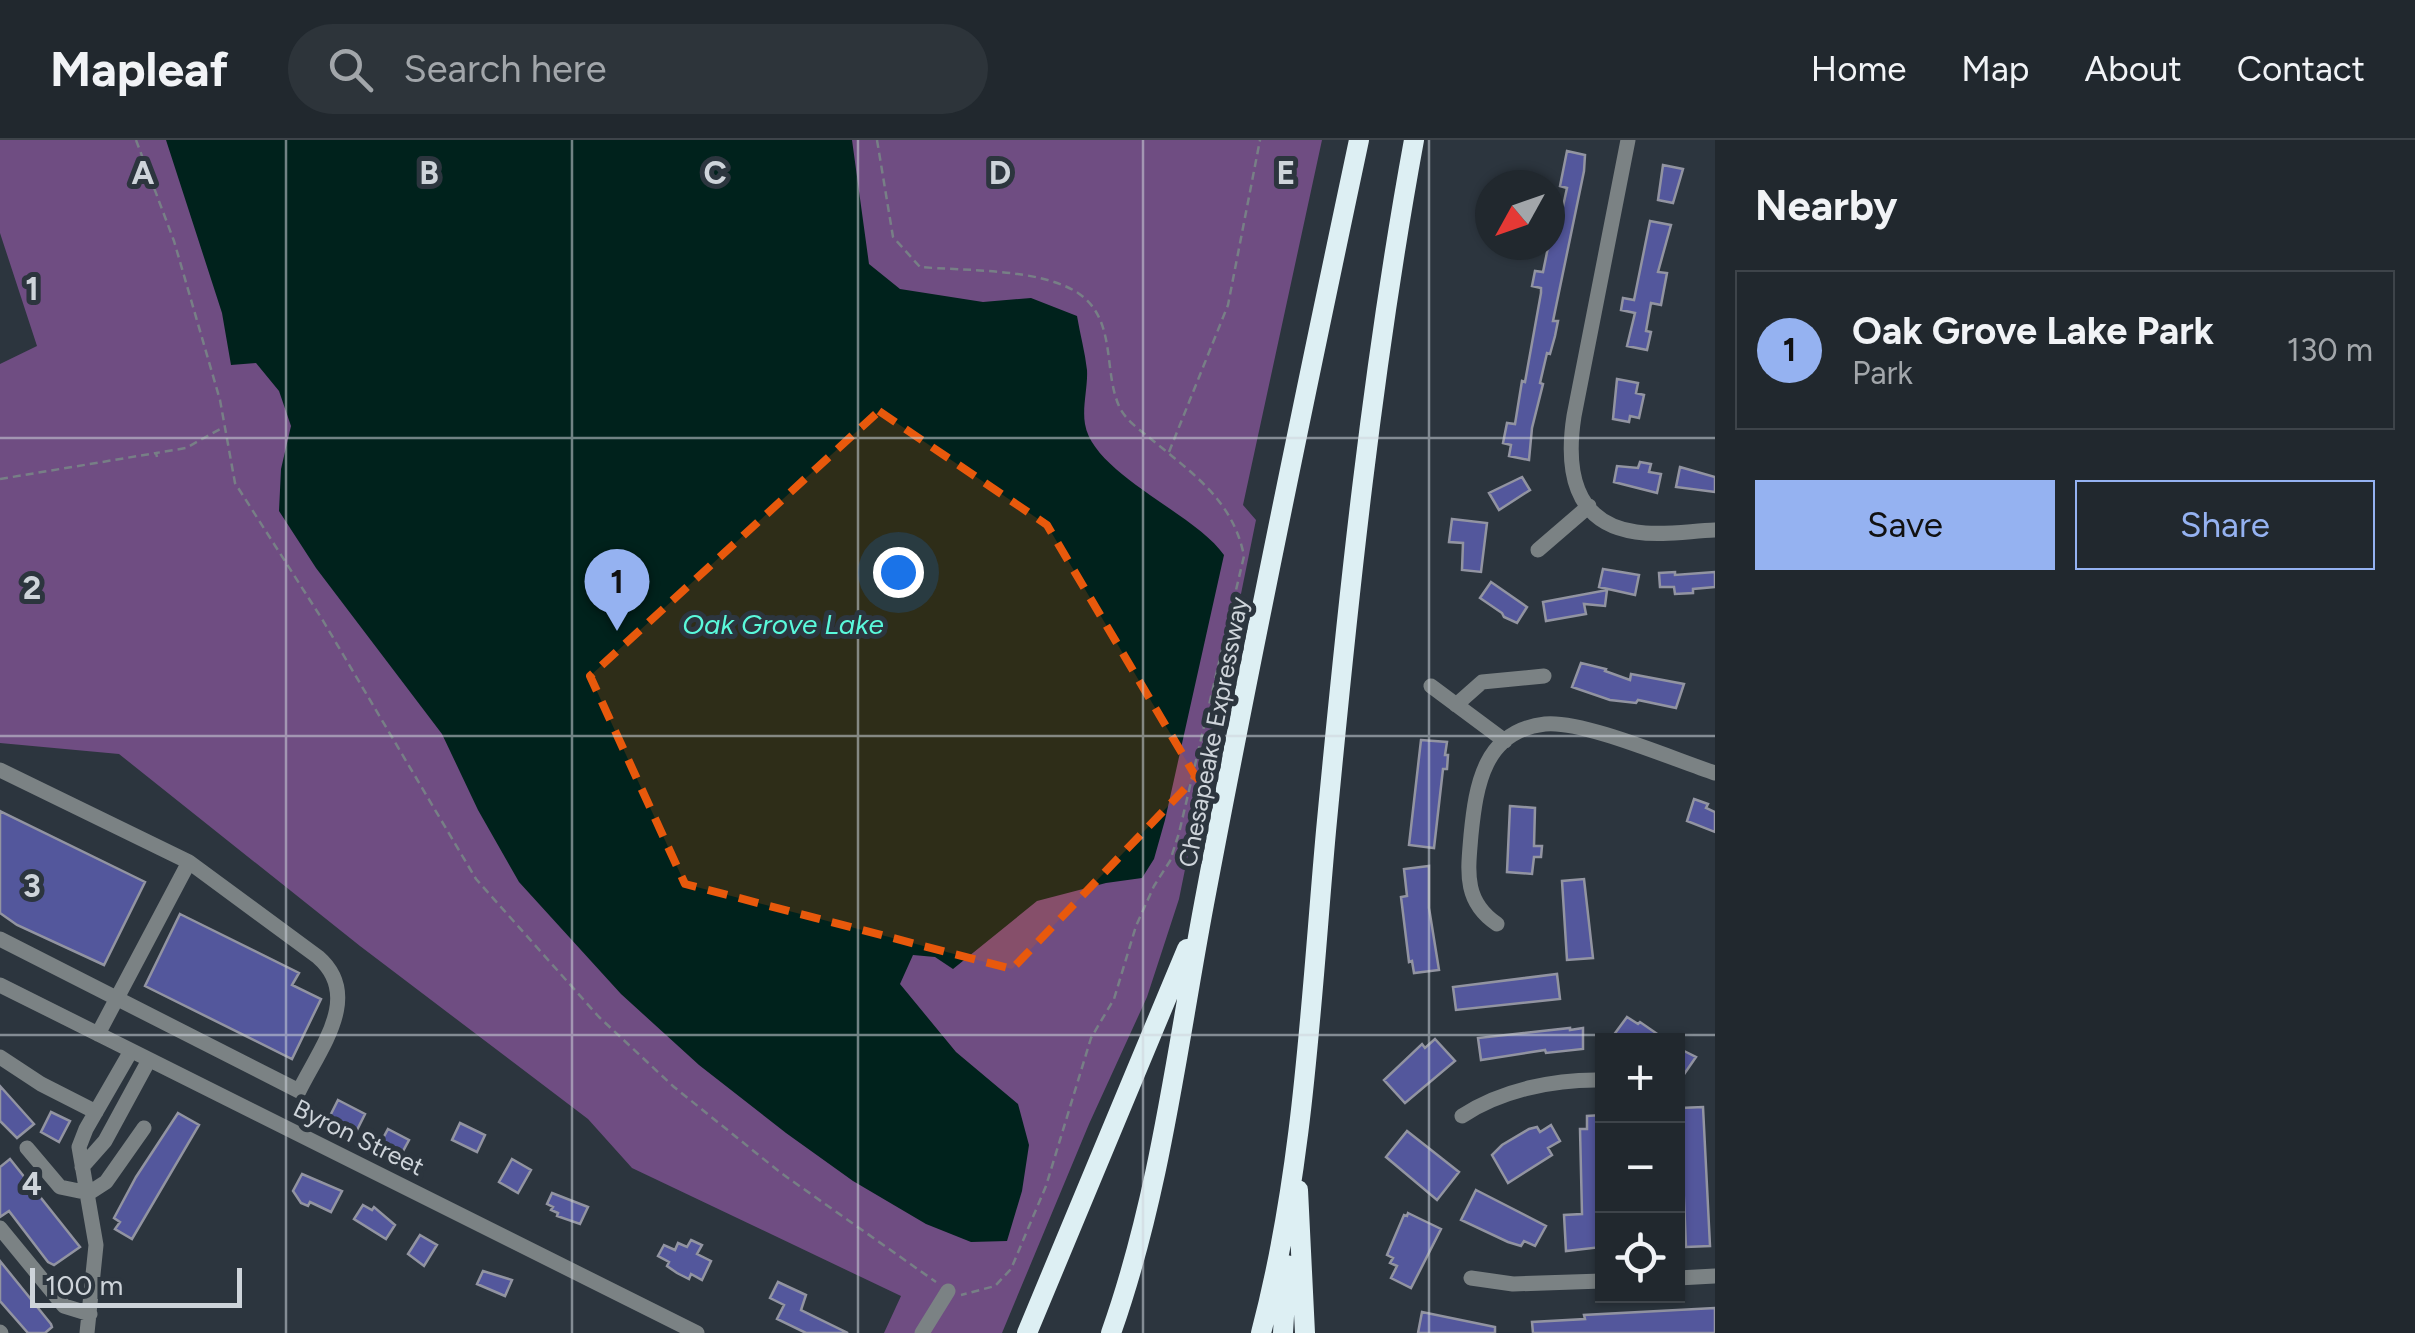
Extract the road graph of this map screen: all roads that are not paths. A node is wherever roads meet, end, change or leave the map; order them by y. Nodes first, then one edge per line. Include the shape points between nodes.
1 (1359, 140) edge
2 (1414, 140) edge
3 (1628, 140) edge
4 (1589, 506) junction
5 (1715, 530) edge
6 (1538, 550) dead end
7 (1544, 676) dead end
8 (1432, 686) dead end
9 (1456, 705) junction
10 (1503, 743) junction
11 (0, 770) edge
12 (1715, 773) edge
13 (188, 862) junction
14 (1204, 905) junction
15 (1497, 924) dead end
16 (0, 940) edge
17 (0, 985) edge
18 (116, 999) junction
19 (98, 1034) junction
20 (131, 1051) junction
21 (0, 1057) edge
22 (149, 1060) junction
23 (1595, 1081) edge
24 (96, 1112) junction
25 (1299, 1112) junction
26 (1462, 1116) dead end
27 (144, 1128) dead end
28 (26, 1148) dead end
29 (82, 1166) junction
30 (1290, 1185) junction
31 (89, 1193) junction
32 (0, 1228) edge
33 (1715, 1276) edge
34 (1471, 1278) dead end
35 (1685, 1278) edge
36 (1595, 1281) edge
37 (948, 1291) road end
38 (90, 1314) junction
39 (87, 1333) edge
40 (696, 1333) edge
41 (922, 1333) edge
42 (1027, 1333) edge
43 (1110, 1333) edge
44 (1261, 1333) edge
45 (1283, 1333) edge
46 (1305, 1333) edge

1 - 14 highway, Chesapeake Expressway
2 - 25 highway via 1350,576
3 - 4 street via 1568,450 1573,480
4 - 5 street via 1636,532
4 - 6 street
7 - 9 street via 1482,682
8 - 9 street
9 - 10 street
10 - 12 street via 1532,727 1560,724
10 - 15 street via 1484,766 1476,790 1468,873 1472,899
11 - 13 street
13 - 18 street
13 - 18 street via 318,957 339,984 341,1003 299,1092
14 - 42 highway
14 - 43 highway, Chesapeake Expressway via 1155,1169
16 - 18 street
17 - 19 street, Byron Street
18 - 19 street
19 - 20 street, Byron Street
20 - 22 street, Byron Street
20 - 24 street
21 - 24 street
22 - 29 street via 106,1140
22 - 40 street, Byron Street
23 - 26 street via 1524,1089
24 - 29 street via 80,1148
25 - 30 highway
25 - 46 highway
27 - 31 street via 106,1182
28 - 31 street via 60,1186
29 - 31 street
30 - 44 highway
30 - 45 highway
31 - 38 street via 96,1245
32 - 38 street via 64,1306
33 - 35 street
34 - 36 street
37 - 41 street
38 - 39 street

